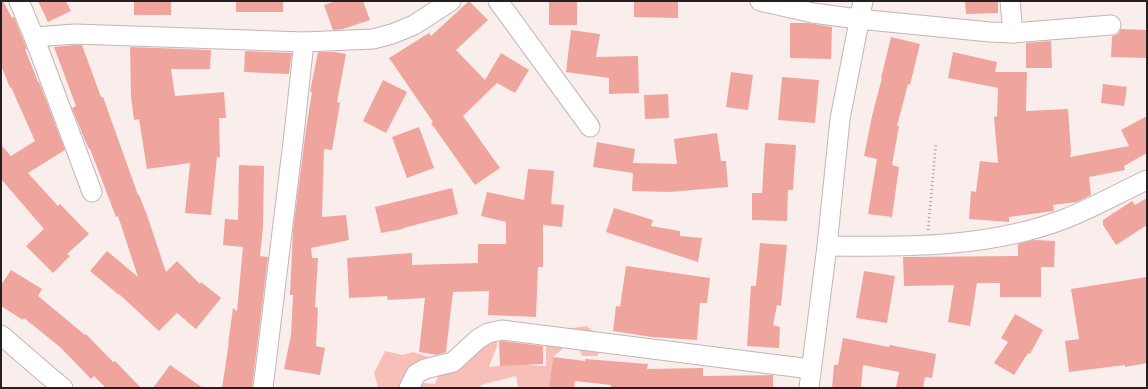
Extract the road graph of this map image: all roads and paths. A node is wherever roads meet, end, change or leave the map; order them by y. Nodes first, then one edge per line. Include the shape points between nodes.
1 (19, 1) edge
2 (451, 1) edge
3 (498, 1) edge
4 (760, 1) edge
5 (1010, 1) edge
6 (860, 10) edge
7 (1111, 25) dead end
8 (1013, 33) junction
9 (34, 37) junction
10 (304, 42) junction
11 (590, 127) dead end
12 (936, 143) dead end
13 (1147, 180) edge
14 (92, 192) dead end
15 (827, 246) junction
16 (927, 246) junction
17 (1, 334) edge
18 (811, 369) junction
19 (63, 388) edge
20 (263, 388) edge
21 (409, 388) edge
22 (809, 388) edge

1 - 9 street
2 - 10 street via 414,25 392,34 373,39
3 - 11 street
4 - 6 street via 814,13
5 - 8 street
6 - 8 street via 990,32
6 - 15 street via 840,119
7 - 8 street
9 - 10 street via 75,34
9 - 14 street
10 - 20 street
12 - 16 path
13 - 16 street via 1067,218 1028,230 969,242
15 - 16 street
15 - 18 street
17 - 19 street
18 - 21 street via 502,330 488,332 453,362 416,374
18 - 22 street

